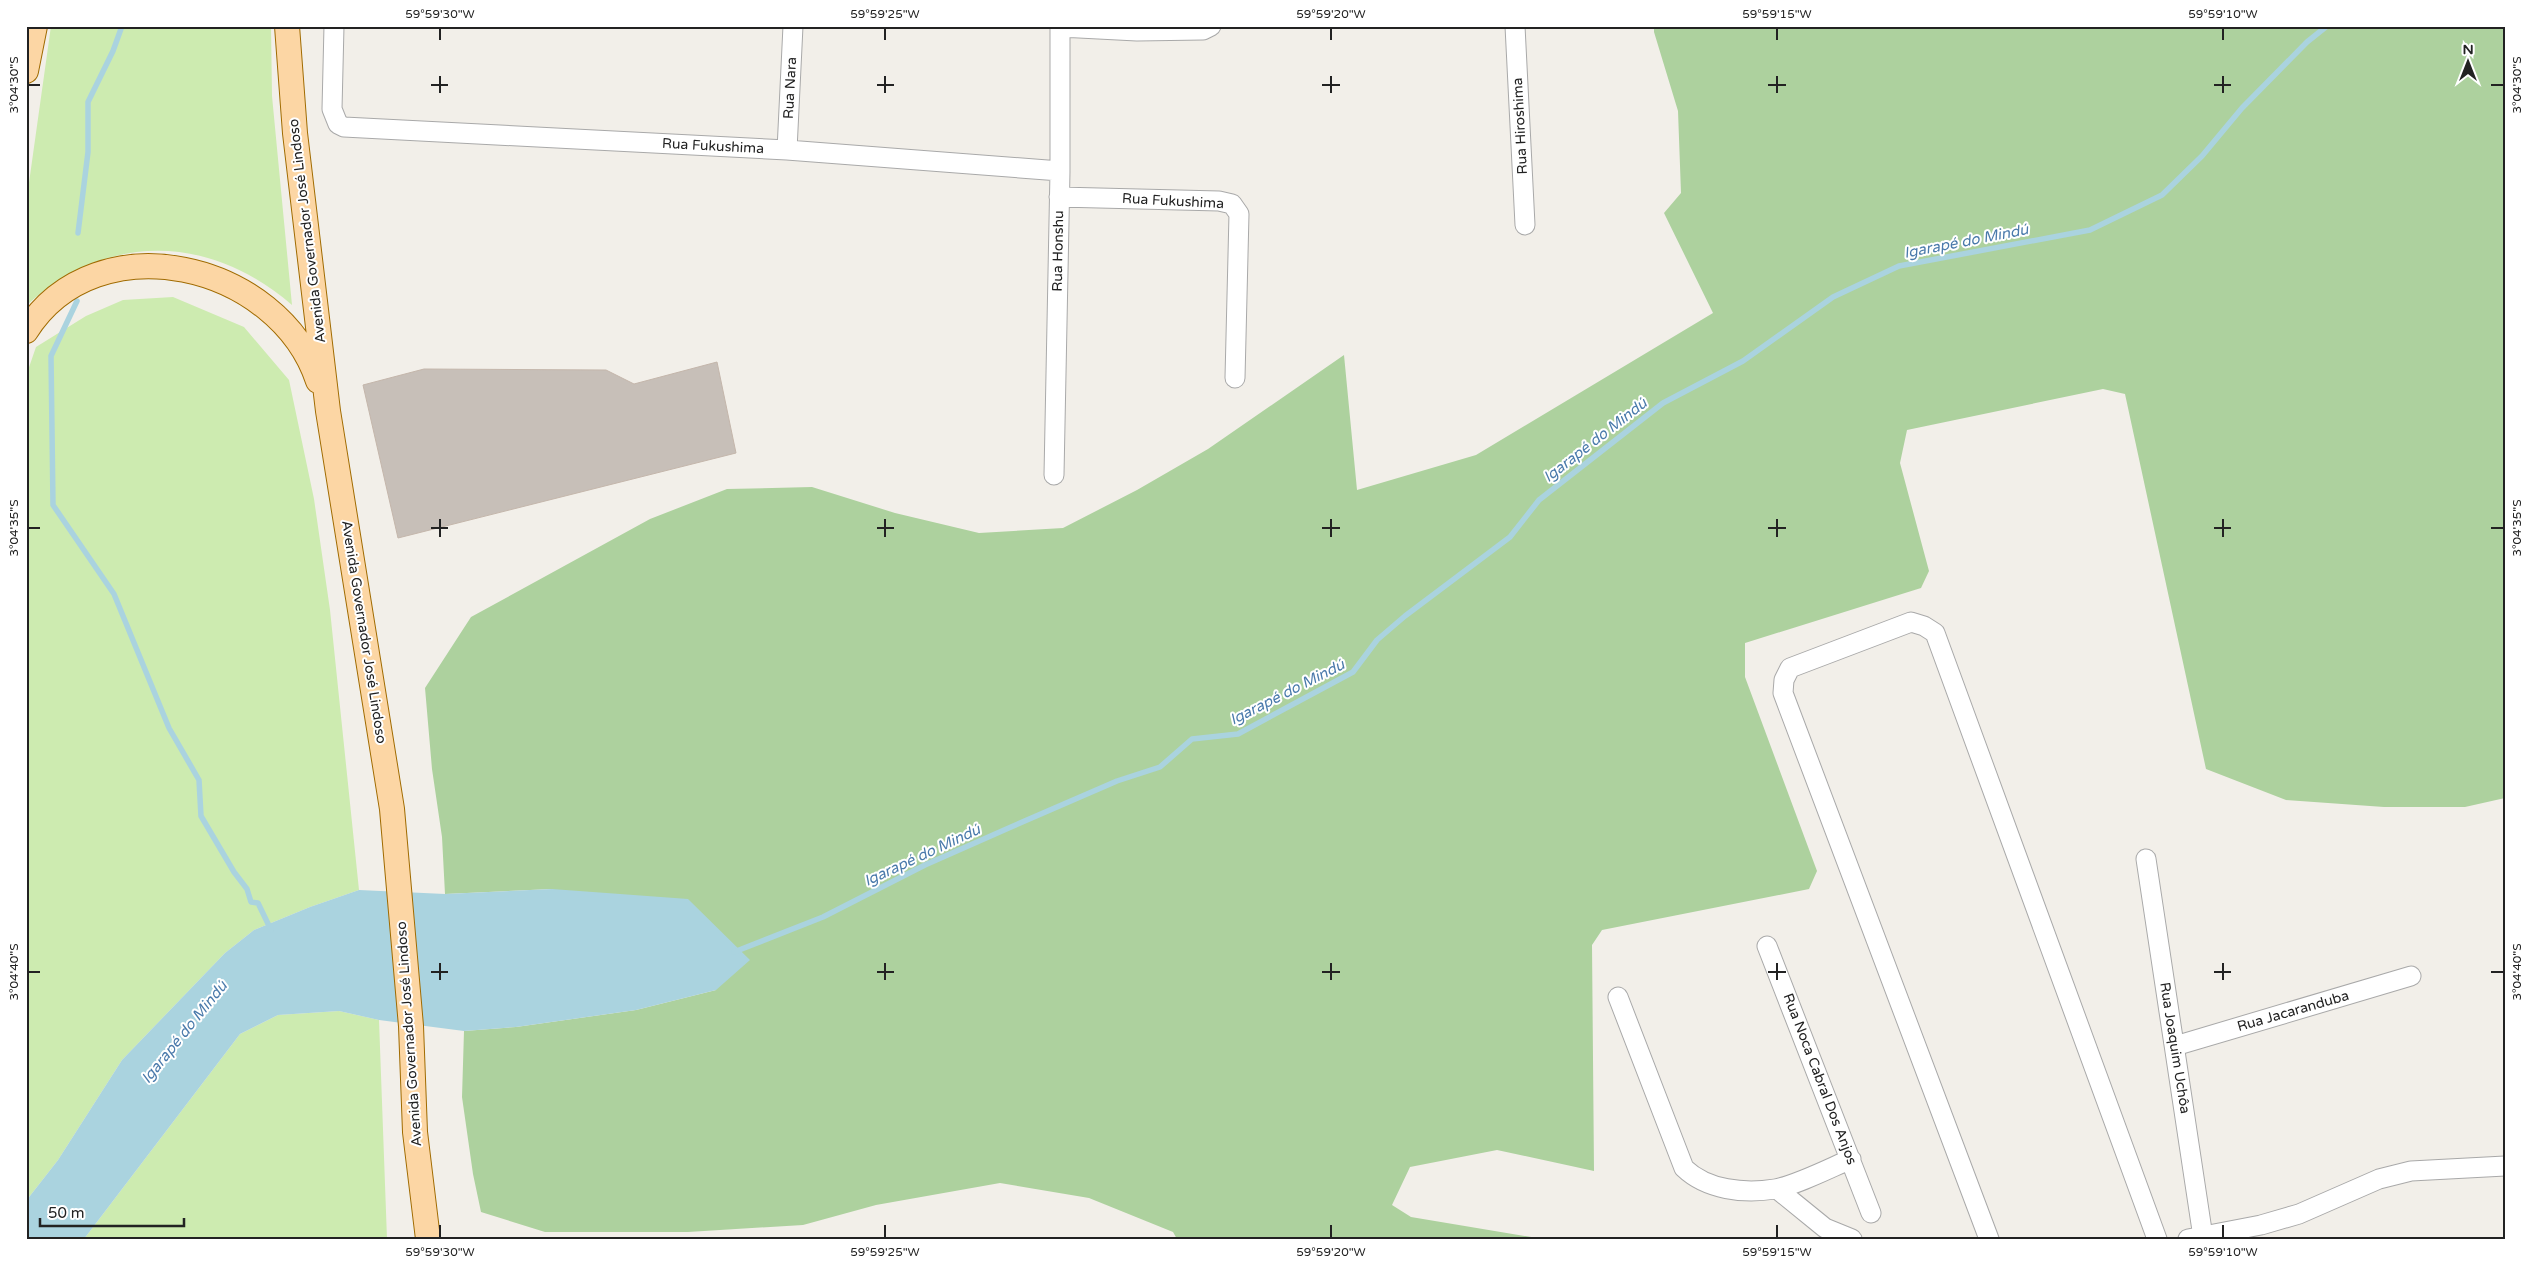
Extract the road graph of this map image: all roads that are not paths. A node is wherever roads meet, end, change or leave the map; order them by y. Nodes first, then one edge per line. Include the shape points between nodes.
1 (35, 26) edge
2 (287, 26) edge
3 (334, 26) edge
4 (793, 26) edge
5 (1211, 26) edge
6 (1515, 26) edge
7 (1060, 27) edge
8 (26, 71) edge
9 (786, 150) junction
10 (1060, 171) junction
11 (1059, 197) junction
12 (1525, 225) dead end
13 (26, 330) edge
14 (1235, 378) dead end
15 (328, 411) junction
16 (1054, 475) dead end
17 (2146, 859) dead end
18 (1767, 946) dead end
19 (2412, 976) dead end
20 (1618, 997) dead end
21 (2175, 1046) junction
22 (1852, 1159) junction
23 (2505, 1166) edge
24 (1777, 1189) junction
25 (1871, 1213) dead end
26 (2196, 1238) edge
27 (428, 1239) edge
28 (1852, 1239) edge
29 (1989, 1239) edge
30 (2157, 1239) edge

1 - 8 main road
2 - 15 main road, Avenida Governador José Lindoso via 294,133
3 - 9 street, Rua Fukushima via 332,109 344,128
4 - 9 street, Rua Nara
5 - 7 street via 1204,30 1137,31
6 - 12 street, Rua Hiroshima
7 - 10 street, Rua Honshu
9 - 10 street, Rua Fukushima
10 - 11 street, Rua Honshu
11 - 14 street, Rua Fukushima via 1220,201 1232,204 1239,214
11 - 16 street, Rua Honshu
13 - 15 main road via 37,313 57,295 105,272 160,267 202,272 247,292 285,324 312,364
15 - 27 main road, Avenida Governador José Lindoso via 392,810 411,1026 414,1132
17 - 21 street, Rua Joaquim Uchôa
18 - 22 street, Rua Noca Cabral Dos Anjos
19 - 21 street, Rua Jacaranduba
20 - 24 street via 1684,1168 1696,1180 1733,1190
21 - 26 street, Rua Joaquim Uchôa
22 - 24 street
22 - 25 street, Rua Noca Cabral Dos Anjos
23 - 26 street via 2410,1171 2379,1180 2298,1214
24 - 28 street via 1825,1228
29 - 30 street via 1783,693 1784,680 1790,668 1911,622 1935,633

